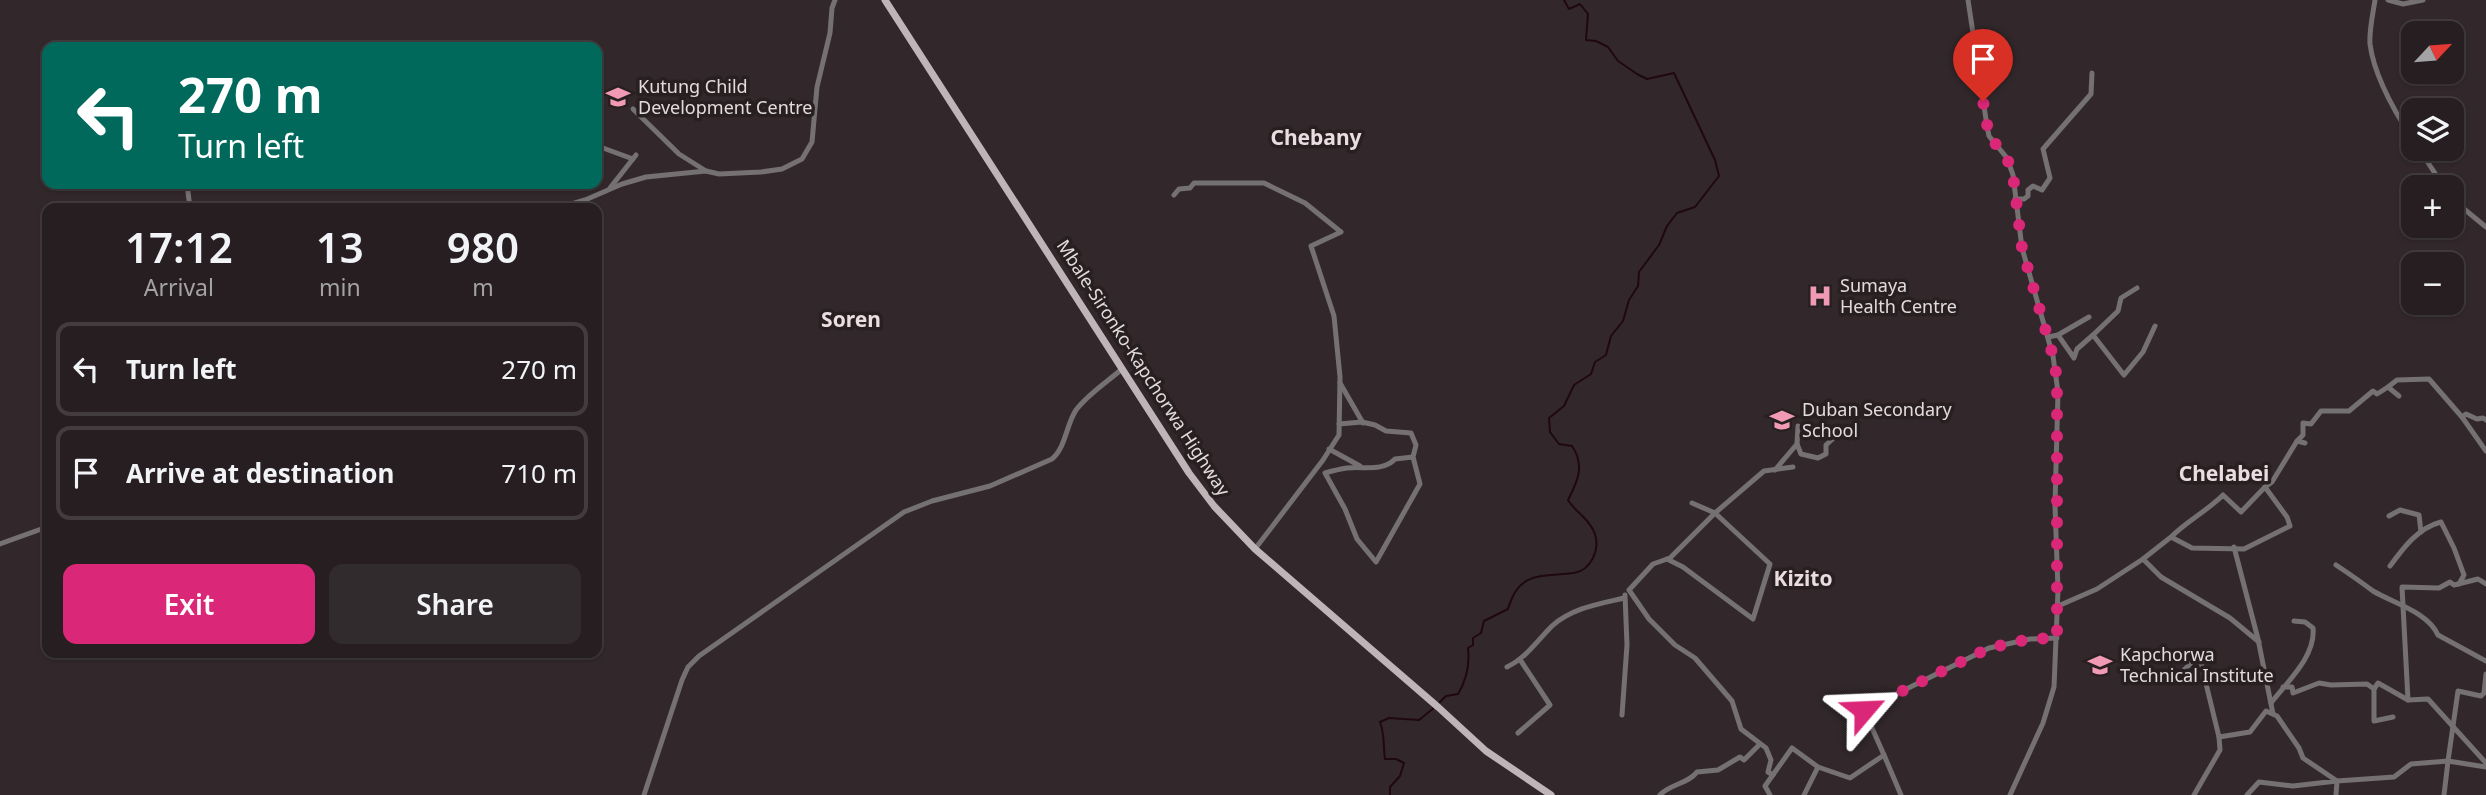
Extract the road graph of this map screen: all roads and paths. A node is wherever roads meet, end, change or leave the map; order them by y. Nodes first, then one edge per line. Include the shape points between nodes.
1 (835, 0) edge
2 (885, 0) edge
3 (1968, 0) edge
4 (2375, 0) edge
5 (2388, 0) edge
6 (2423, 0) edge
7 (2092, 73) dead end
8 (632, 109) dead end
9 (2401, 121) edge
10 (602, 148) edge
11 (706, 171) junction
12 (608, 190) junction
13 (1174, 195) dead end
14 (2015, 199) junction
15 (575, 203) edge
16 (579, 203) edge
17 (2464, 209) edge
18 (2486, 228) edge
19 (2137, 288) dead end
20 (2089, 317) dead end
21 (2155, 326) dead end
22 (2058, 335) junction
23 (2093, 335) junction
24 (2048, 337) junction
25 (1122, 369) junction
26 (1340, 383) junction
27 (2388, 387) junction
28 (2399, 397) dead end
29 (2462, 417) junction
30 (2486, 420) edge
31 (1363, 423) junction
32 (1339, 424) junction
33 (1798, 426) dead end
34 (1837, 435) dead end
35 (2297, 441) junction
36 (2305, 443) dead end
37 (1797, 444) junction
38 (1329, 450) junction
39 (2486, 451) edge
40 (1413, 457) junction
41 (1361, 467) junction
42 (1793, 467) dead end
43 (1774, 470) junction
44 (2265, 487) junction
45 (1692, 503) dead end
46 (1715, 513) junction
47 (2389, 516) dead end
48 (42, 529) edge
49 (2421, 531) junction
50 (2171, 537) junction
51 (0, 544) edge
52 (2234, 547) junction
53 (1255, 549) junction
54 (1667, 559) junction
55 (2143, 559) junction
56 (2336, 565) dead end
57 (2390, 566) dead end
58 (2486, 575) edge
59 (2478, 579) junction
60 (2459, 584) junction
61 (2486, 584) edge
62 (1629, 590) junction
63 (1624, 598) junction
64 (2403, 604) junction
65 (2058, 606) junction
66 (2294, 621) dead end
67 (2057, 638) junction
68 (2259, 642) junction
69 (1521, 661) junction
70 (2486, 661) edge
71 (1507, 667) dead end
72 (2486, 674) edge
73 (2172, 682) dead end
74 (2283, 687) junction
75 (2374, 689) junction
76 (2408, 700) junction
77 (2271, 703) junction
78 (2273, 714) junction
79 (1622, 715) dead end
80 (2393, 717) dead end
81 (2452, 726) junction
82 (1518, 733) dead end
83 (2219, 737) junction
84 (1760, 744) junction
85 (1884, 755) junction
86 (2448, 761) junction
87 (2486, 765) edge
88 (1818, 767) junction
89 (1773, 775) junction
90 (2337, 781) junction
91 (644, 795) edge
92 (1551, 795) edge
93 (1660, 795) edge
94 (1770, 795) edge
95 (1804, 795) edge
96 (1901, 795) edge
97 (2010, 795) edge
98 (2194, 795) edge
99 (2247, 795) edge
100 (2336, 795) edge
101 (2444, 795) edge

1 - 11 street via 806,156 772,170
2 - 25 main road, Mbale-Sironko-Kapchorwa Highway
3 - 14 street via 1989,136 2010,164
4 - 9 street via 2370,41 2374,63
5 - 6 street via 2403,4
7 - 14 street via 2091,94 2043,149 2050,178 2042,190 2032,186 2028,196
8 - 11 street via 679,154
10 - 12 street via 635,157
11 - 12 street via 646,177
12 - 15 street
12 - 16 street
13 - 26 street via 1194,183 1264,183 1305,203 1341,232 1311,246 1334,316
14 - 24 street via 2022,248
17 - 18 street
19 - 23 street via 2121,298 2118,311
20 - 22 street
21 - 23 street via 2143,352 2124,376
22 - 23 street via 2074,358
22 - 24 street
24 - 65 street via 2058,392
25 - 53 main road, Mbale-Sironko-Kapchorwa Highway via 1189,473
25 - 91 street via 1076,410 1055,457 990,486 904,512 699,656 682,680
26 - 31 street
26 - 32 street
27 - 28 street
27 - 29 street via 2397,380 2430,379
27 - 35 street via 2377,394 2373,391 2349,411 2321,411 2311,424 2303,424 2303,435
29 - 30 street
29 - 39 street
31 - 32 street
31 - 40 street via 1411,433 1416,445
32 - 38 street via 1339,435
33 - 37 street
34 - 37 street via 1826,445 1826,454 1818,458 1801,454
35 - 36 street
35 - 44 street
37 - 43 street
38 - 41 street
38 - 53 street
40 - 41 street via 1371,469
40 - 41 street via 1420,484 1376,562 1357,539 1325,474
42 - 43 street
43 - 46 street via 1764,471
44 - 50 street via 2241,512 2223,495
44 - 52 street via 2290,526 2244,549
45 - 46 street
46 - 54 street
46 - 54 street via 1770,565 1754,620
47 - 49 street via 2400,510 2419,515
48 - 51 street
49 - 57 street
49 - 60 street via 2441,522 2464,575
50 - 52 street via 2192,548
50 - 55 street
52 - 68 street
53 - 92 main road, Mbale-Sironko-Kapchorwa Highway via 1486,751
54 - 62 street via 1653,564
55 - 65 street via 2097,589
55 - 68 street via 2161,577 2230,618
56 - 64 street via 2376,593
58 - 59 street
59 - 60 street
59 - 61 street
60 - 64 street via 2402,587
62 - 63 street
62 - 84 street via 1649,619 1695,658 1732,701 1741,729
63 - 69 street via 1580,608 1554,624
63 - 79 street via 1627,645
64 - 70 street via 2438,635
64 - 76 street
65 - 67 street
66 - 74 street via 2313,628 2314,639
67 - 85 street via 1989,648 1864,710
67 - 97 street via 2049,709
68 - 77 street
69 - 71 street
69 - 82 street via 1550,705
72 - 81 street via 2481,696 2458,691
73 - 83 street via 2199,655
74 - 75 street via 2292,687 2293,693 2319,683 2367,684
74 - 77 street
75 - 76 street via 2378,683
75 - 80 street via 2374,721
76 - 81 street via 2428,699
77 - 78 street
78 - 83 street via 2266,711 2250,732
78 - 90 street via 2302,758
81 - 86 street
81 - 87 street
83 - 98 street via 2220,750
84 - 89 street via 1766,748 1771,760 1768,772
84 - 93 street via 1744,760 1741,757 1718,770 1697,772
85 - 88 street via 1850,778
85 - 96 street
86 - 87 street
86 - 90 street via 2411,764 2394,777
86 - 101 street
88 - 89 street via 1792,748
88 - 95 street
89 - 94 street via 1765,786
90 - 99 street via 2293,786 2259,782
90 - 100 street

